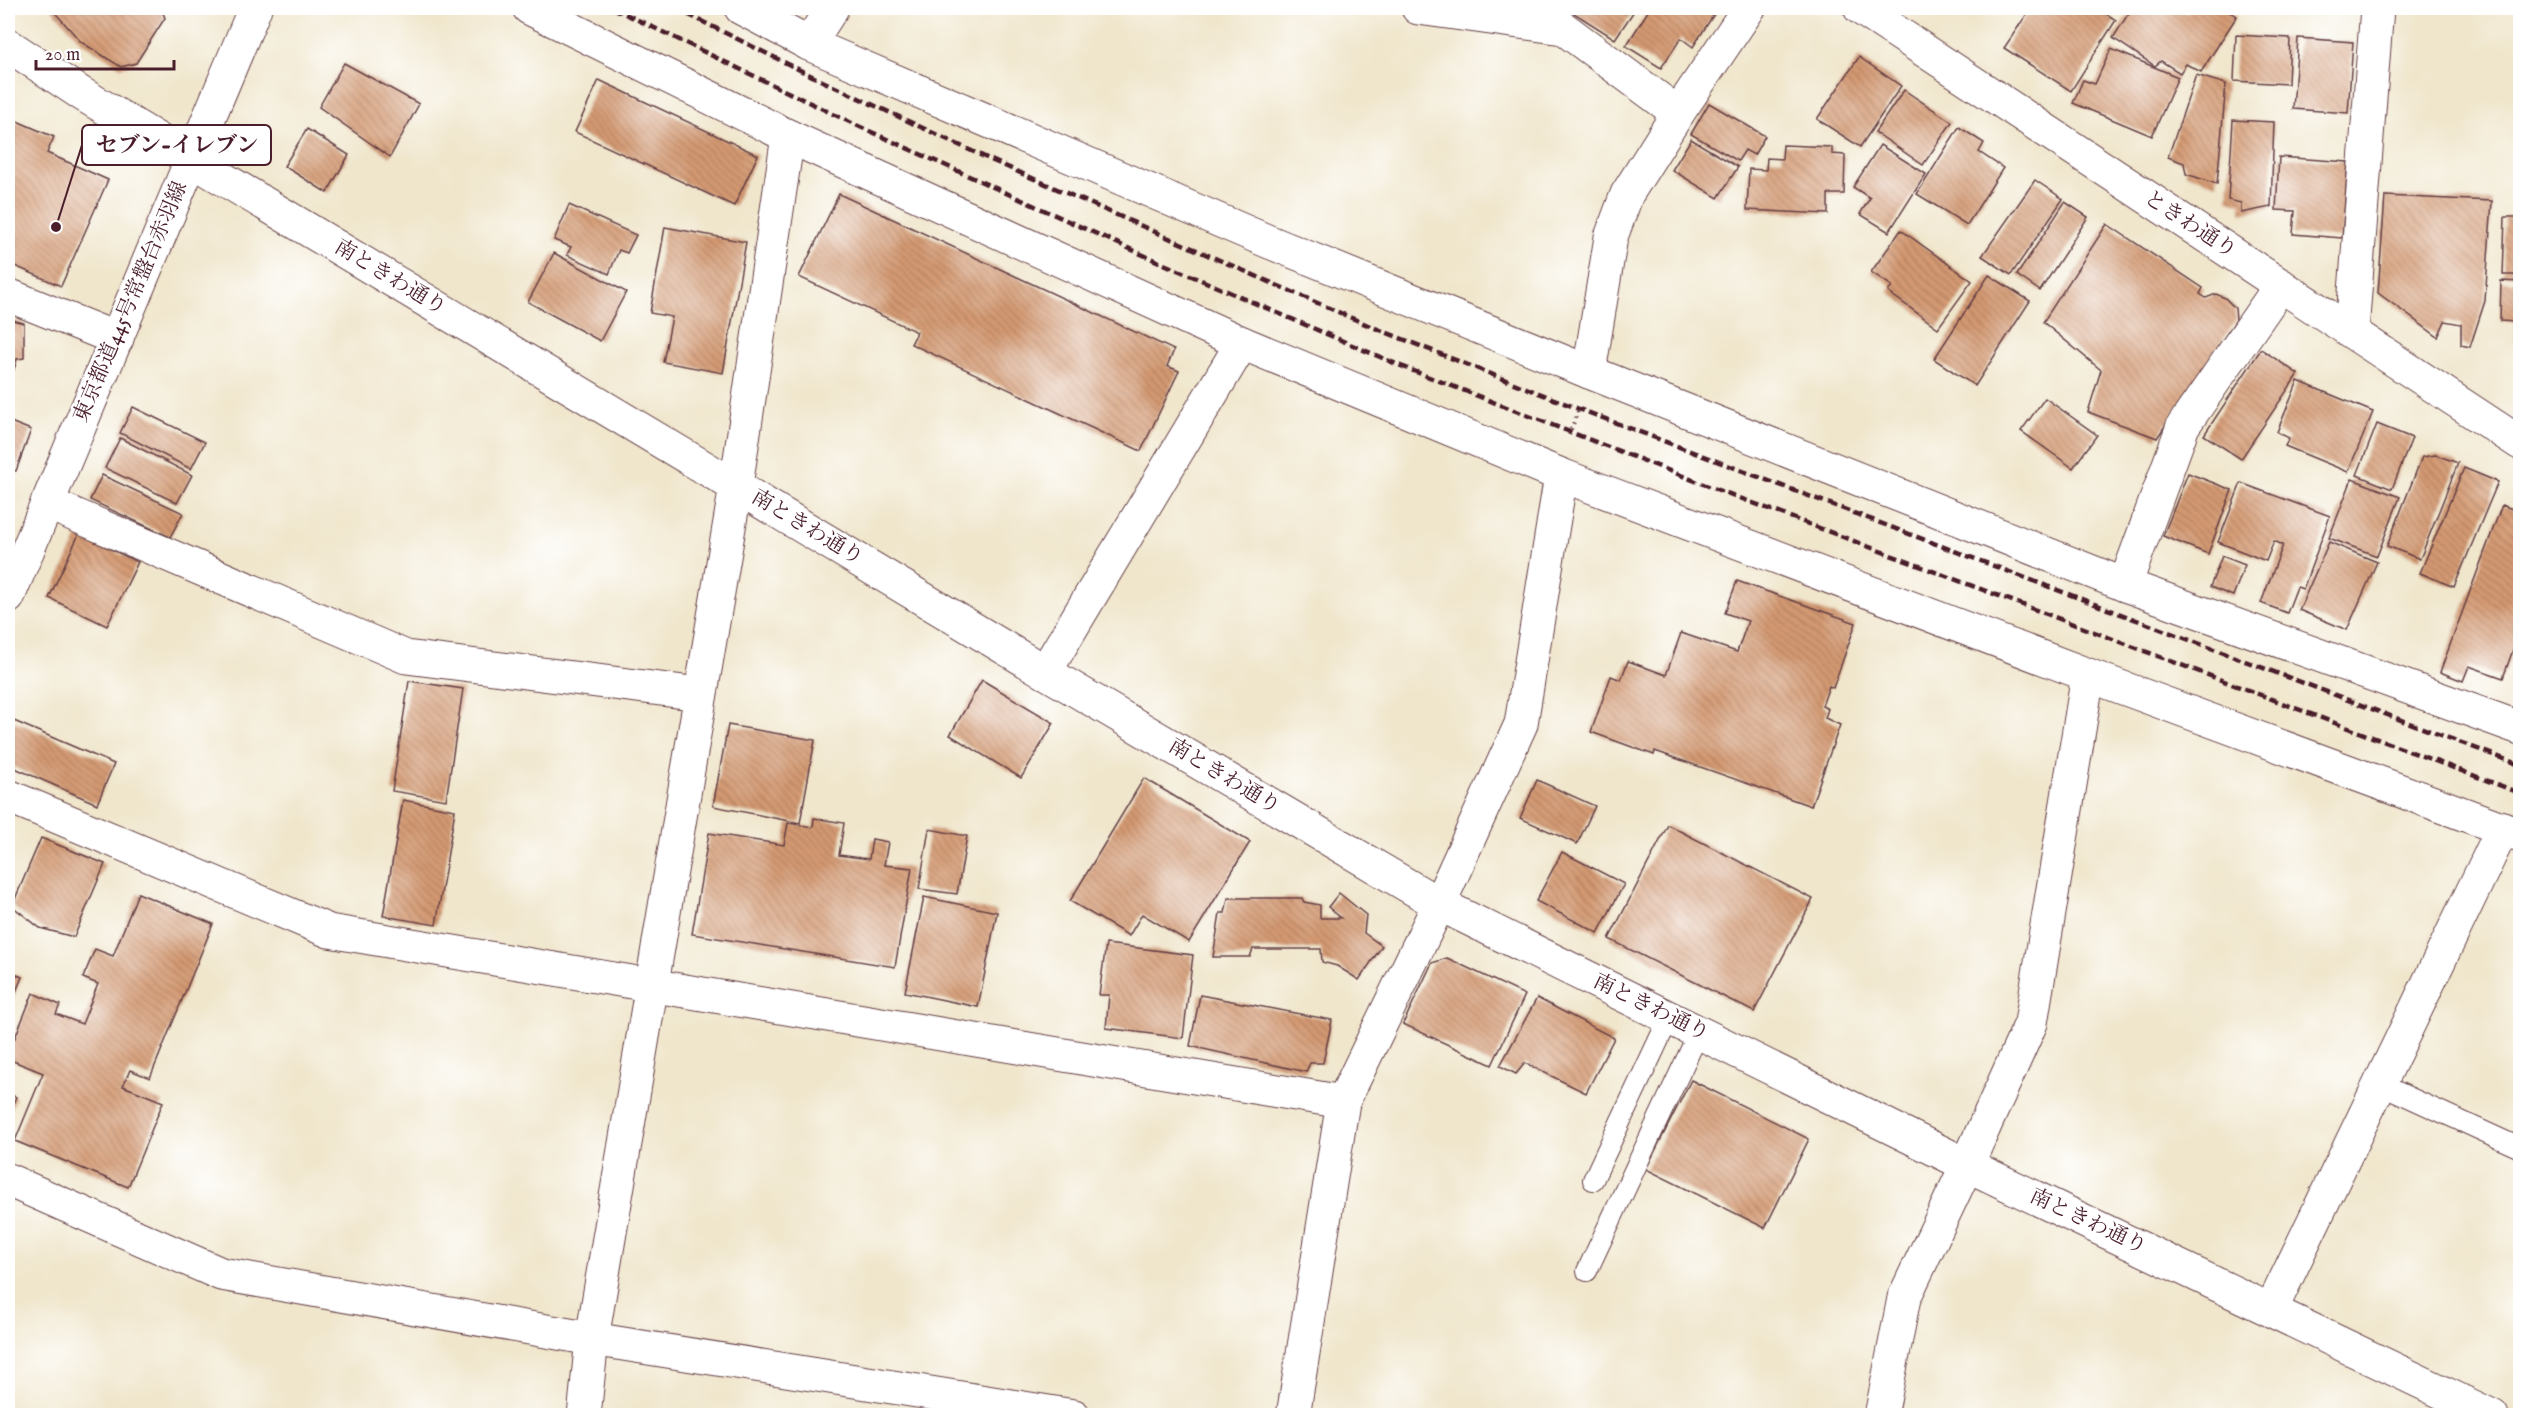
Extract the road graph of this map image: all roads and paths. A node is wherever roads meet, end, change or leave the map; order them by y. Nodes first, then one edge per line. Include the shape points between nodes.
1 (255, 8) edge
2 (529, 8) edge
3 (741, 8) edge
4 (832, 8) edge
5 (1418, 8) edge
6 (1749, 8) edge
7 (1860, 8) edge
8 (2377, 8) edge
9 (809, 44) junction
10 (8, 45) edge
11 (1678, 112) junction
12 (788, 136) junction
13 (191, 159) junction
14 (2280, 285) junction
15 (8, 295) edge
16 (2352, 331) junction
17 (117, 339) junction
18 (1242, 343) junction
19 (1589, 372) junction
20 (2520, 443) edge
21 (1557, 474) junction
22 (736, 486) junction
23 (47, 503) junction
24 (2125, 585) junction
25 (8, 597) edge
26 (1045, 672) junction
27 (2088, 675) junction
28 (700, 694) junction
29 (2520, 728) edge
30 (8, 796) edge
31 (2511, 831) edge
32 (1439, 904) junction
33 (650, 986) junction
34 (1669, 1018) junction
35 (1699, 1032) junction
36 (2380, 1084) junction
37 (1343, 1102) junction
38 (2520, 1149) edge
39 (1967, 1165) junction
40 (8, 1180) edge
41 (1593, 1180) dead end
42 (1587, 1271) dead end
43 (2271, 1310) junction
44 (592, 1339) junction
45 (956, 1406) edge
46 (584, 1416) edge
47 (1074, 1416) edge
48 (1293, 1416) edge
49 (1881, 1416) edge
50 (2492, 1416) edge

1 - 13 street, 東京都道445号常盤台赤羽線
2 - 12 street
3 - 9 street
4 - 9 street
5 - 11 street via 1563,28
6 - 11 street
7 - 14 street, ときわ通り
8 - 16 street
9 - 19 street via 1267,241
10 - 13 street, 南ときわ通り
11 - 19 street via 1627,194 1611,237
12 - 18 street
12 - 22 street
13 - 17 street, 東京都道445号常盤台赤羽線
13 - 22 street, 南ときわ通り
14 - 16 street, ときわ通り
14 - 24 street via 2183,426
15 - 17 street
16 - 20 street, ときわ通り
17 - 23 street, 東京都道445号常盤台赤羽線
18 - 21 street
18 - 26 street
19 - 21 path
19 - 24 street
21 - 27 street
21 - 32 street via 1521,724
22 - 26 street, 南ときわ通り
22 - 28 street
23 - 25 street, 東京都道445号常盤台赤羽線
23 - 28 street via 406,657
24 - 29 street
26 - 32 street, 南ときわ通り
27 - 31 street
27 - 39 street via 2031,1023
28 - 33 street
30 - 33 street via 329,931
31 - 36 street
32 - 34 street, 南ときわ通り
32 - 37 street
33 - 37 street
33 - 44 street
34 - 35 street, 南ときわ通り
34 - 41 lane
35 - 39 street, 南ときわ通り
35 - 42 lane
36 - 38 lane
36 - 43 street
37 - 48 street
39 - 43 street, 南ときわ通り
39 - 49 street via 1904,1298
40 - 44 street via 221,1274
43 - 50 street, 南ときわ通り
44 - 45 street
44 - 46 street
45 - 47 street

